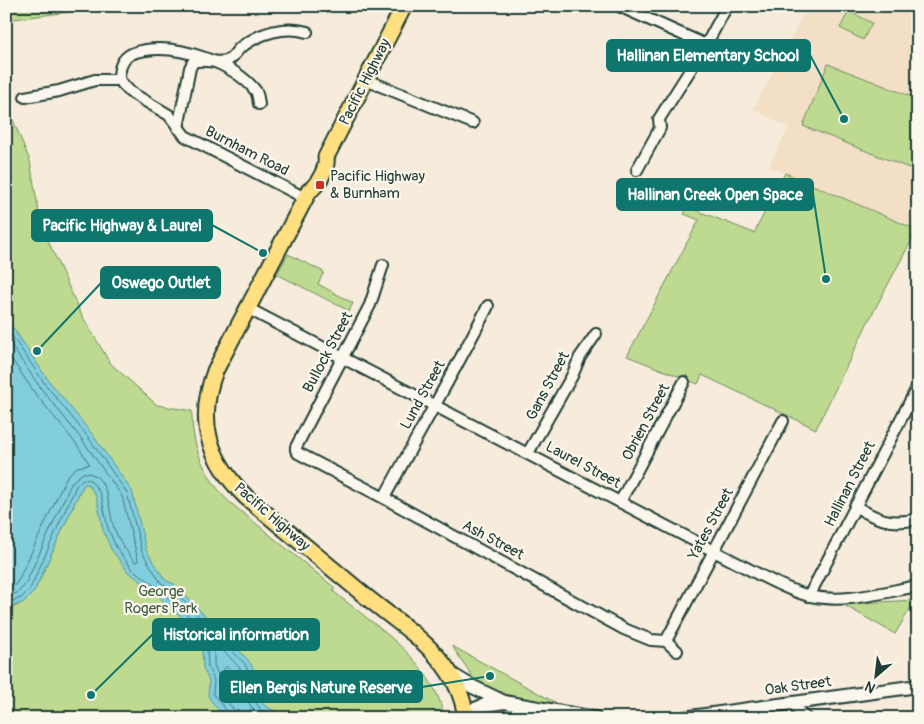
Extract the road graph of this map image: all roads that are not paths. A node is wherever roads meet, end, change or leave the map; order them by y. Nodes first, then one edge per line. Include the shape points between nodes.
1 (404, 6) edge
2 (619, 6) edge
3 (727, 6) edge
4 (307, 32) dead end
5 (706, 45) junction
6 (214, 62) junction
7 (119, 80) junction
8 (366, 80) junction
9 (25, 98) dead end
10 (260, 104) dead end
11 (473, 123) dead end
12 (178, 128) junction
13 (637, 170) dead end
14 (307, 194) junction
15 (383, 265) dead end
16 (488, 306) dead end
17 (247, 308) junction
18 (596, 334) dead end
19 (342, 357) junction
20 (684, 382) dead end
21 (918, 386) edge
22 (433, 405) junction
23 (783, 421) dead end
24 (296, 450) joint
25 (528, 454) junction
26 (384, 498) junction
27 (620, 502) junction
28 (855, 506) junction
29 (918, 519) edge
30 (714, 550) junction
31 (918, 586) edge
32 (809, 596) junction
33 (666, 641) junction
34 (677, 651) dead end
35 (448, 672) junction
36 (918, 686) edge
37 (504, 702) junction
38 (793, 703) junction
39 (466, 715) edge
40 (595, 718) edge
41 (683, 718) edge
42 (806, 718) edge

1 - 8 main road, Pacific Highway
2 - 5 street
3 - 5 street
4 - 6 street via 288,29 269,33 239,49 229,60
5 - 13 street via 659,119 660,128
6 - 7 street via 193,54 167,50 136,52 124,60
6 - 10 street via 251,86
6 - 12 street via 196,61 191,64
7 - 9 street via 95,80
7 - 12 street, Burnham Road via 130,92 169,115
8 - 11 street
8 - 14 main road, Pacific Highway via 326,157 320,160 307,184
12 - 14 street, Burnham Road via 185,136
14 - 17 main road, Pacific Highway
15 - 19 street, Bullock Street via 370,305
16 - 22 street, Lund Street
17 - 19 street, Laurel Street
17 - 35 main road, Pacific Highway via 215,371 207,398 209,437 220,467 246,497 414,633
18 - 25 street, Gans Street via 580,356
19 - 22 street, Laurel Street
19 - 24 street, Bullock Street
20 - 27 street, Obrien Street
21 - 28 street, Hallinan Street
22 - 25 street, Laurel Street
22 - 26 street, Lund Street
23 - 30 street, Yates Street
24 - 26 street, Ash Street
25 - 27 street, Laurel Street
26 - 33 street, Ash Street via 624,629 651,640
27 - 30 street, Laurel Street
28 - 29 street via 891,523
28 - 32 street, Hallinan Street
30 - 32 street, Laurel Street
30 - 33 street, Yates Street
31 - 32 street, Laurel Street via 844,598
33 - 34 street
35 - 37 street
35 - 39 main road, Pacific Highway via 457,685
36 - 38 street, Oak Street
37 - 39 street via 485,705
37 - 40 street
38 - 41 street, Oak Street
38 - 42 street

